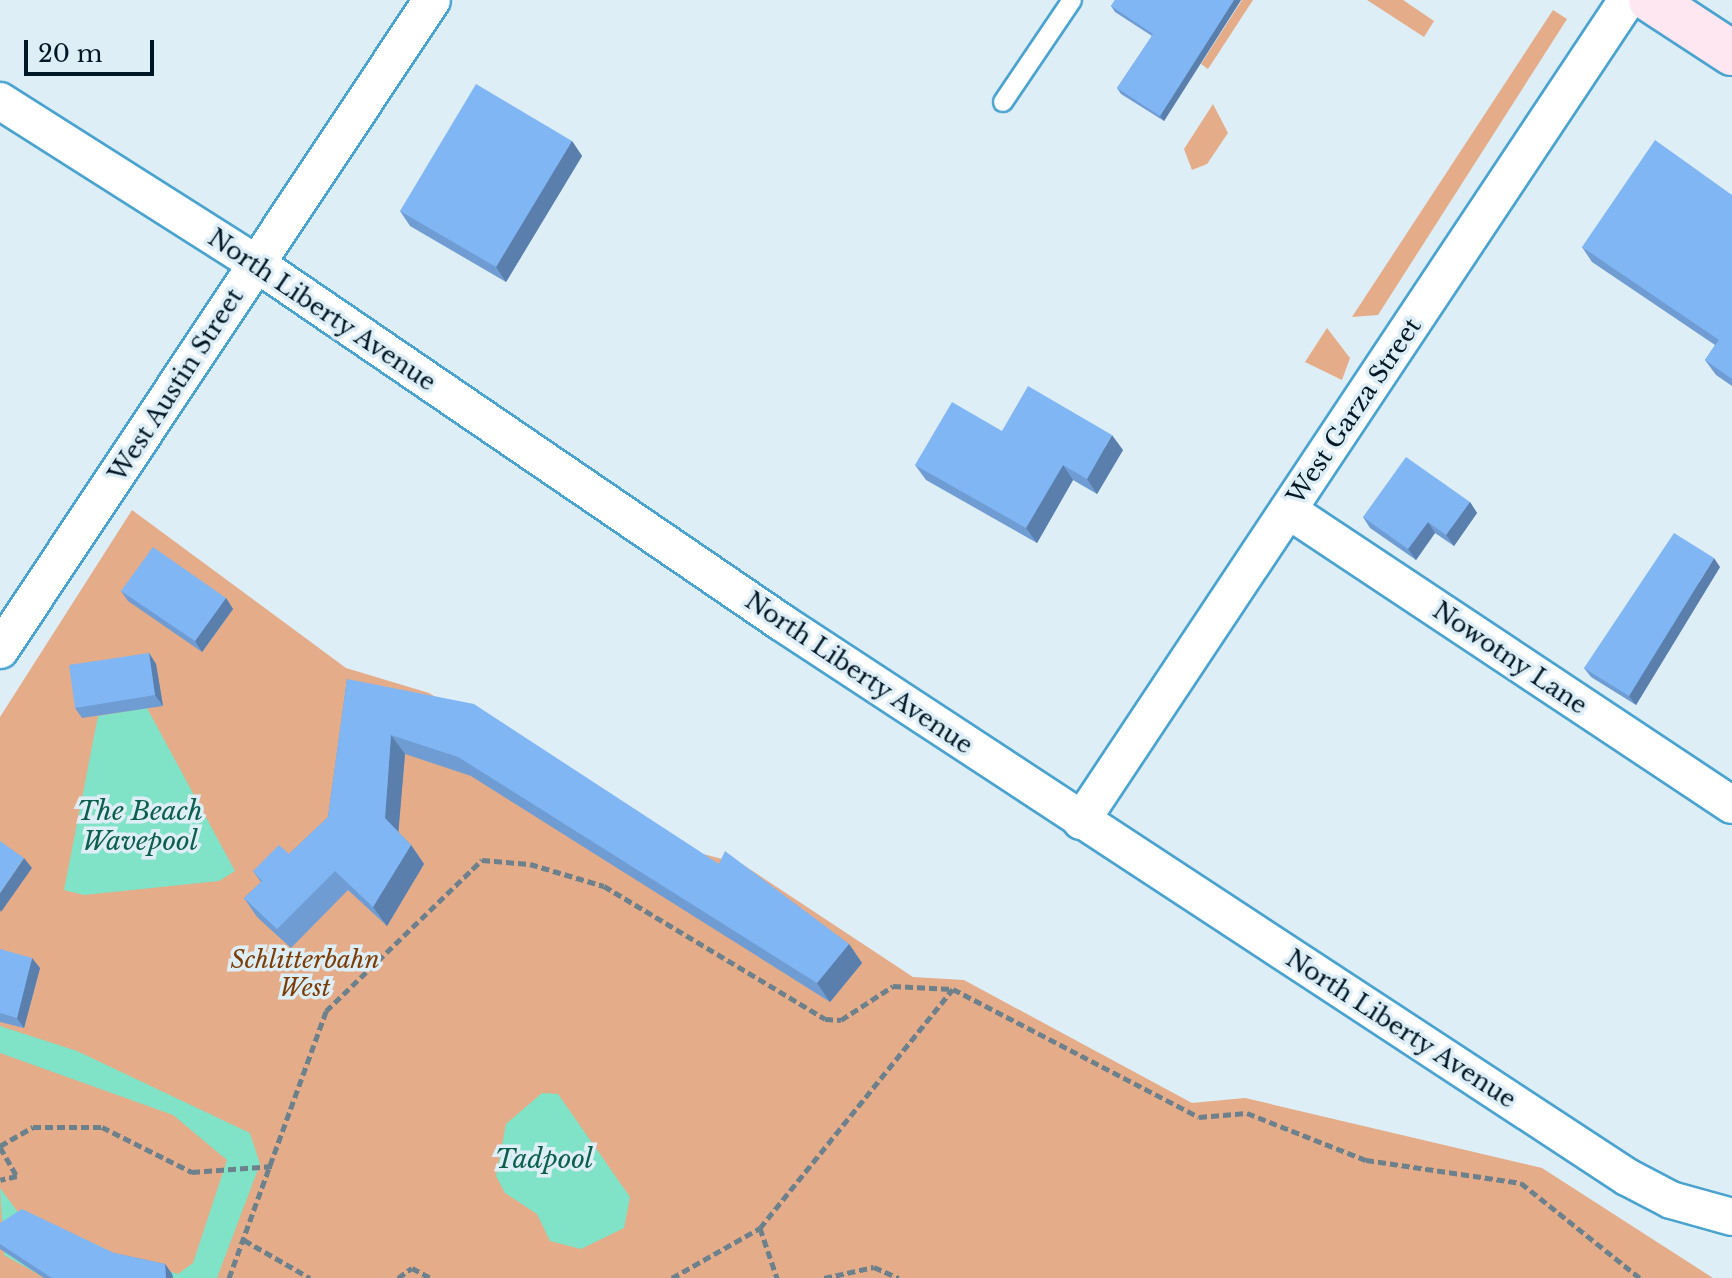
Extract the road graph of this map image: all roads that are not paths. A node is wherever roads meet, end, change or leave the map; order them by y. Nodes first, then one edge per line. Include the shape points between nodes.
1 (432, 0) edge
2 (1072, 0) edge
3 (1627, 0) edge
4 (1651, 0) edge
5 (1732, 53) edge
6 (0, 101) edge
7 (1003, 102) dead end
8 (257, 264) junction
9 (1288, 510) junction
10 (0, 650) edge
11 (1732, 805) edge
12 (1081, 821) junction
13 (1732, 1217) edge

1 - 8 street, West Austin Street
2 - 7 lane
3 - 9 street, West Garza Street
4 - 5 street
6 - 8 street, North Liberty Avenue
8 - 10 street, West Austin Street
8 - 12 street, North Liberty Avenue
9 - 11 street, Nowotny Lane
9 - 12 street, West Garza Street
12 - 13 street, North Liberty Avenue via 1627,1177 1671,1200

